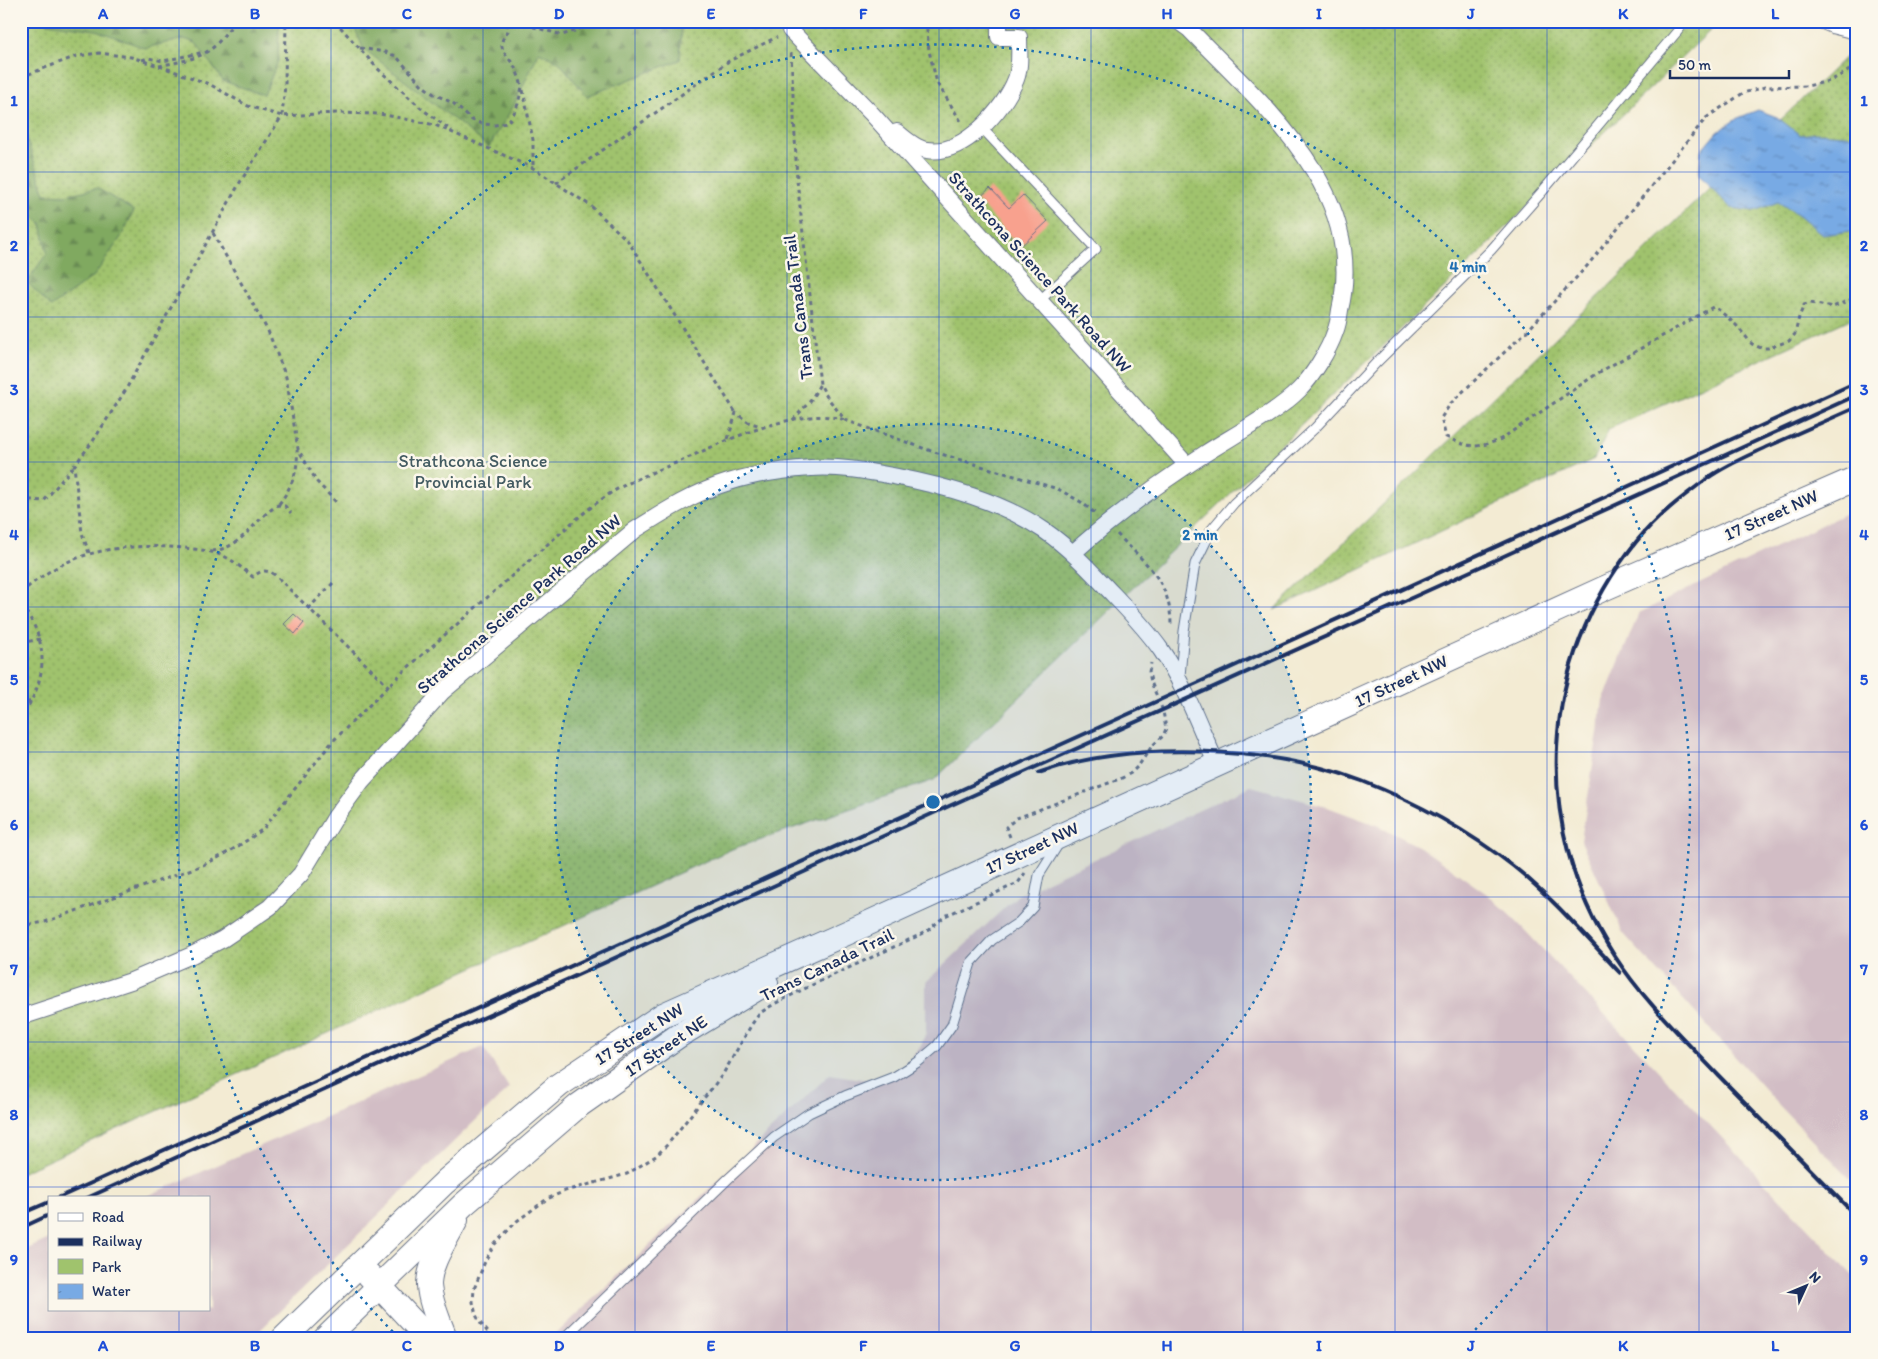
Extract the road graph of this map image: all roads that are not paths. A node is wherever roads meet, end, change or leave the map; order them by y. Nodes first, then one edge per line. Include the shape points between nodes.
1 (999, 21) edge
2 (1178, 21) edge
3 (1686, 21) edge
4 (1814, 21) edge
5 (790, 30) road end
6 (1857, 35) edge
7 (864, 106) junction
8 (976, 132) junction
9 (1039, 301) junction
10 (1186, 466) junction
11 (1857, 478) edge
12 (1073, 552) junction
13 (1179, 679) junction
14 (1217, 765) junction
15 (1066, 832) junction
16 (860, 927) junction
17 (21, 1017) edge
18 (463, 1205) junction
19 (359, 1265) junction
20 (379, 1285) junction
21 (284, 1338) edge
22 (326, 1338) edge
23 (428, 1338) edge
24 (445, 1338) edge
25 (564, 1338) edge

1 - 8 street, Strathcona Science Park Road NW via 1000,37 1019,37 1020,59 1016,78 1002,102
2 - 10 street via 1265,108 1308,159 1325,188 1341,232 1346,262 1344,296 1335,333 1299,390
3 - 13 lane via 1491,250 1315,428 1234,502 1212,529 1195,564
4 - 6 lane
5 - 7 street, Strathcona Science Park Road NW
7 - 8 street, Strathcona Science Park Road NW via 925,150 941,151 964,142
7 - 9 street, Strathcona Science Park Road NW
8 - 9 lane via 1096,249
9 - 10 street, Strathcona Science Park Road NW
10 - 12 street via 1106,522
11 - 14 main road, 17 Street NW via 1605,588
12 - 13 street, Strathcona Science Park Road NW via 1131,613 1160,648
12 - 17 street, Strathcona Science Park Road NW via 1044,531 1002,508 953,490 854,469 812,468 776,472 729,482 691,497 635,530 444,691 361,782 301,874 270,907 223,939 192,955 131,981
13 - 14 street, Strathcona Science Park Road NW
14 - 15 main road, 17 Street NW
15 - 16 main road, 17 Street NW
15 - 25 lane via 1039,874 1033,907 1019,922 992,940 971,963 952,1025 937,1046 894,1077 809,1113 774,1137
16 - 18 main road, 17 Street NE via 670,1041 578,1106
16 - 19 main road, 17 Street NW via 663,1015 567,1080 445,1182
18 - 20 main road
18 - 24 main road via 432,1268 429,1285
19 - 20 main road
19 - 21 main road, 17 Street NW
20 - 22 main road
20 - 23 main road

